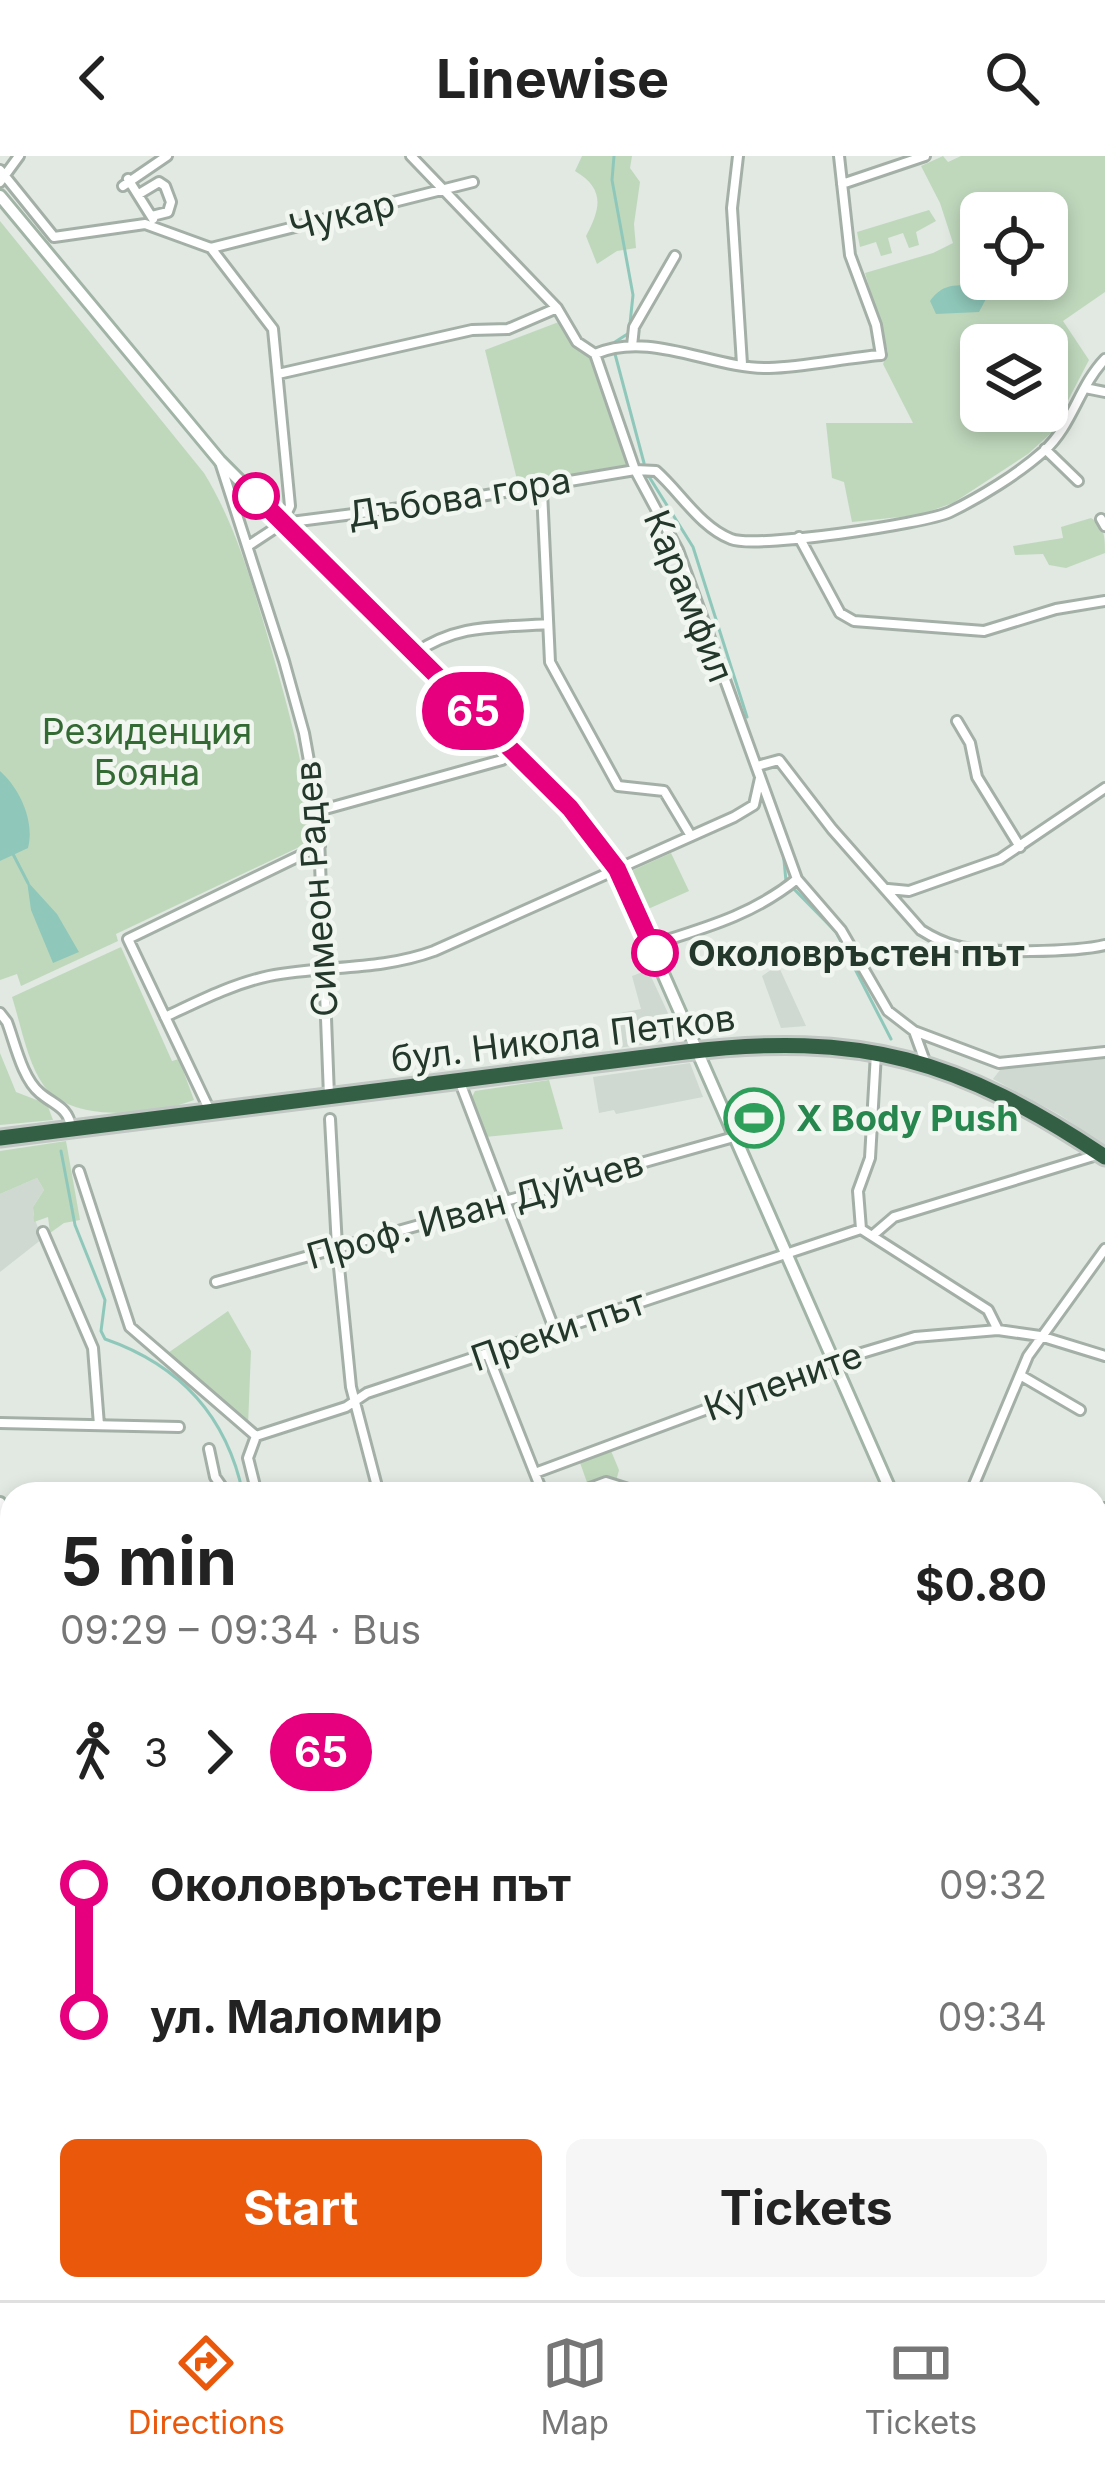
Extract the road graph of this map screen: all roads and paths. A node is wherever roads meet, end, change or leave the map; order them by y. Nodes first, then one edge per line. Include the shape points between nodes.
1 (19, 156) edge
2 (166, 156) edge
3 (411, 156) edge
4 (738, 156) edge
5 (839, 156) edge
6 (925, 156) edge
7 (2, 176) edge
8 (473, 182) dead end
9 (842, 184) junction
10 (442, 189) junction
11 (139, 194) junction
12 (0, 196) edge
13 (154, 221) junction
14 (211, 248) junction
15 (675, 256) dead end
16 (557, 308) junction
17 (632, 346) junction
18 (595, 354) junction
19 (1105, 359) edge
20 (742, 364) junction
21 (278, 374) junction
22 (1085, 388) junction
23 (1105, 392) edge
24 (1046, 449) junction
25 (220, 461) junction
26 (635, 470) junction
27 (1078, 481) dead end
28 (538, 485) junction
29 (283, 523) junction
30 (799, 537) junction
31 (248, 546) junction
32 (1105, 601) edge
33 (548, 624) junction
34 (415, 653) junction
35 (957, 722) dead end
36 (513, 752) junction
37 (759, 771) junction
38 (1105, 788) edge
39 (769, 797) junction
40 (754, 805) junction
41 (318, 811) junction
42 (691, 836) junction
43 (320, 845) junction
44 (1020, 847) junction
45 (617, 869) junction
46 (796, 879) junction
47 (887, 889) junction
48 (651, 945) junction
49 (1105, 945) edge
50 (324, 972) junction
51 (166, 1017) junction
52 (2, 1020) edge
53 (914, 1031) junction
54 (697, 1050) junction
55 (1105, 1052) edge
56 (876, 1053) junction
57 (926, 1064) junction
58 (459, 1080) junction
59 (329, 1096) junction
60 (211, 1112) junction
61 (330, 1119) dead end
62 (72, 1129) junction
63 (734, 1137) junction
64 (2, 1138) edge
65 (1103, 1156) edge
66 (79, 1171) dead end
67 (504, 1202) junction
68 (861, 1229) junction
69 (43, 1232) dead end
70 (872, 1235) junction
71 (337, 1247) junction
72 (1105, 1250) edge
73 (784, 1254) junction
74 (216, 1282) dead end
75 (998, 1330) junction
76 (555, 1331) junction
77 (1040, 1336) junction
78 (488, 1354) junction
79 (1105, 1356) edge
80 (832, 1363) junction
81 (1020, 1375) junction
82 (356, 1400) junction
83 (1080, 1410) dead end
84 (0, 1423) edge
85 (99, 1425) junction
86 (179, 1427) dead end
87 (256, 1436) junction
88 (209, 1449) dead end
89 (535, 1473) junction
90 (218, 1482) edge
91 (254, 1482) edge
92 (376, 1482) edge
93 (538, 1482) edge
94 (885, 1482) edge
95 (975, 1482) edge

1 - 7 street
2 - 11 street via 126,182
3 - 10 street, Карамфил
4 - 20 street via 732,208
5 - 9 street
6 - 9 street
7 - 13 street via 54,237
8 - 10 street, Чукар
9 - 20 street via 850,255 881,355
10 - 14 street, Чукар
10 - 16 street, Карамфил
11 - 13 street
11 - 13 street via 165,186 168,212
12 - 25 main road
13 - 14 street
14 - 21 street via 273,329
15 - 17 street via 634,327
16 - 18 street, Карамфил
16 - 21 street via 508,329
17 - 18 street
17 - 20 street
18 - 26 street, Карамфил
19 - 22 street
21 - 29 street via 290,506
22 - 23 street
22 - 24 street
24 - 27 street
24 - 30 street via 948,513
25 - 29 main road
25 - 31 street, Симеон Радев
26 - 28 street, Дъбова гора
26 - 30 street via 656,470 702,520 734,541
26 - 37 street, Карамфил via 678,550
28 - 29 street, Дъбова гора
28 - 33 street
29 - 31 street
29 - 34 main road
30 - 32 street via 835,606 854,621 984,631
31 - 41 street, Симеон Радев via 304,733
33 - 34 street via 441,635
33 - 42 street via 550,662 618,786 664,791
34 - 36 main road
35 - 44 street via 976,777
36 - 41 street
36 - 45 main road
37 - 39 street, Карамфил
37 - 40 street
37 - 47 street via 779,760
38 - 44 street
39 - 40 street
39 - 46 street, Карамфил
40 - 42 street
41 - 43 street, Симеон Радев
42 - 45 street
43 - 50 street, Симеон Радев
43 - 51 street via 128,939
44 - 47 street via 909,891
45 - 48 main road
45 - 50 street via 410,960
46 - 48 street via 736,918
46 - 53 street, Карамфил via 841,930 888,1011
47 - 49 street via 921,930 962,948
48 - 54 main road
50 - 51 street via 242,983
50 - 59 street, Симеон Радев
51 - 60 street
52 - 62 street via 32,1085 70,1116
53 - 55 street via 999,1063
53 - 57 street, Карамфил
54 - 56 highway, бул. Никола Петков via 790,1044
54 - 58 highway, бул. Никола Петков
54 - 63 main road
56 - 57 highway, бул. Никола Петков
56 - 68 street via 870,1158 858,1190
57 - 65 highway, бул. Никола Петков via 978,1082
58 - 59 highway, бул. Никола Петков
58 - 67 street
59 - 60 highway, бул. Никола Петков
60 - 62 highway, бул. Никола Петков
61 - 71 street
62 - 64 highway, бул. Никола Петков
63 - 67 street, Проф. Иван Дуйчев
63 - 73 main road
65 - 70 street via 894,1217
66 - 87 street via 130,1327
67 - 71 street, Проф. Иван Дуйчев
67 - 76 street
68 - 70 street
68 - 73 street, Преки път
69 - 85 street via 93,1348
70 - 75 street via 988,1310
71 - 74 street, Проф. Иван Дуйчев
71 - 82 street
72 - 77 street
73 - 76 street, Преки път
73 - 80 main road
75 - 77 street, Купените
75 - 80 street, Купените via 915,1337
76 - 78 street, Преки път
77 - 79 street, Купените
77 - 81 street
78 - 82 street, Преки път
78 - 89 street
80 - 89 street, Купените
80 - 94 main road
81 - 83 street
81 - 95 street
82 - 87 street, Преки път
82 - 92 street
84 - 85 street
85 - 86 street
87 - 91 street via 248,1458
88 - 90 street
89 - 93 street

